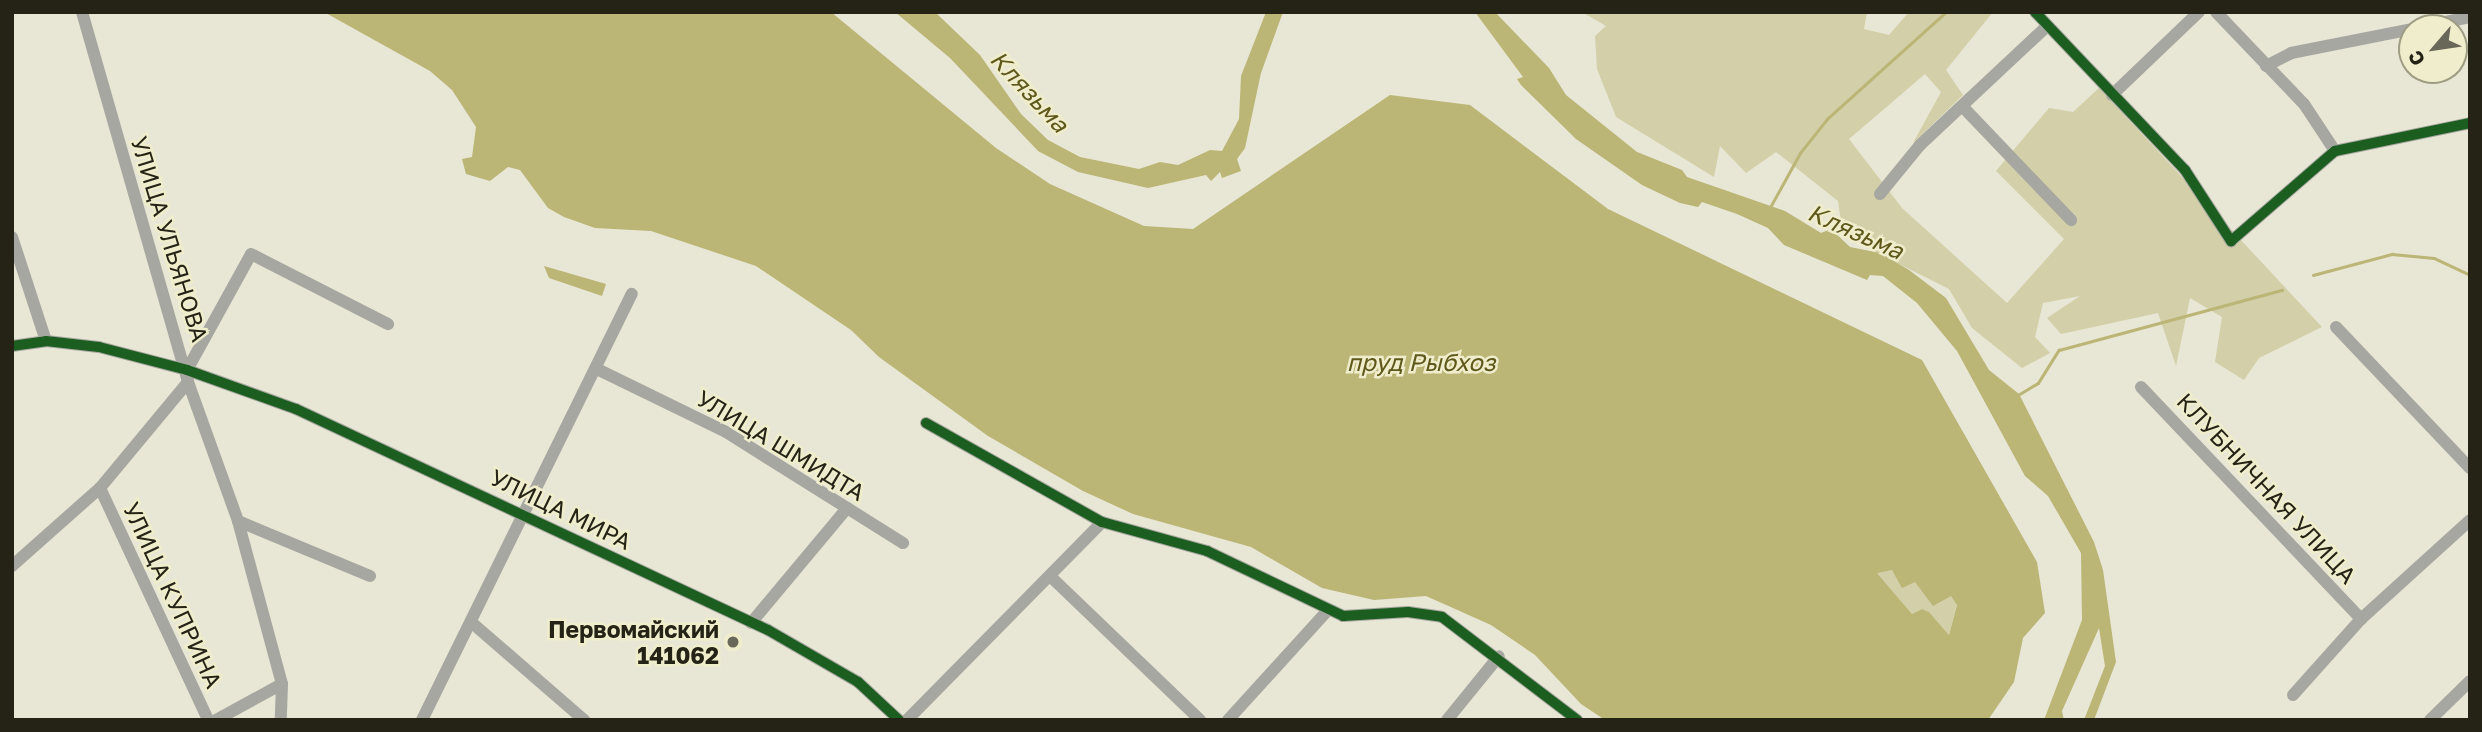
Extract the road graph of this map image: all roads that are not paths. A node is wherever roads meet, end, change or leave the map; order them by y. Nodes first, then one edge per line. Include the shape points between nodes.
1 (82, 12) edge
2 (2035, 12) edge
3 (2199, 12) edge
4 (2216, 12) edge
5 (2046, 27) junction
6 (2398, 31) edge
7 (2266, 66) junction
8 (2112, 95) junction
9 (1962, 106) junction
10 (2470, 123) edge
11 (2335, 151) junction
12 (1880, 194) dead end
13 (2071, 220) dead end
14 (12, 237) edge
15 (632, 294) dead end
16 (388, 324) dead end
17 (2336, 327) dead end
18 (46, 341) junction
19 (12, 346) edge
20 (597, 369) junction
21 (188, 376) junction
22 (2141, 387) dead end
23 (926, 423) dead end
24 (2470, 468) edge
25 (100, 488) junction
26 (847, 508) junction
27 (522, 513) junction
28 (2470, 520) edge
29 (238, 521) junction
30 (1102, 522) junction
31 (903, 543) dead end
32 (12, 566) edge
33 (370, 576) dead end
34 (1049, 576) junction
35 (1328, 610) junction
36 (2361, 619) junction
37 (471, 622) junction
38 (751, 623) junction
39 (1499, 656) junction
40 (2470, 681) edge
41 (282, 684) junction
42 (2293, 695) dead end
43 (208, 720) edge
44 (215, 720) edge
45 (281, 720) edge
46 (422, 720) edge
47 (584, 720) edge
48 (899, 720) edge
49 (907, 720) edge
50 (1200, 720) edge
51 (1228, 720) edge
52 (1447, 720) edge
53 (1577, 720) edge
54 (2430, 720) edge

1 - 21 street, УЛИЦА УЛЬЯНОВА
2 - 5 street
3 - 8 street
4 - 7 street
5 - 8 street
5 - 9 street
6 - 7 street via 2291,53
7 - 11 street via 2304,104
8 - 11 street via 2185,170 2231,241
9 - 12 street
9 - 13 street
10 - 11 street
14 - 18 street
15 - 20 street
16 - 21 street via 251,254
17 - 24 street
18 - 19 street, УЛИЦА МИРА
18 - 21 street, УЛИЦА МИРА via 99,347
20 - 26 street, УЛИЦА ШМИДТА via 726,432
20 - 27 street
21 - 25 street
21 - 27 street, УЛИЦА МИРА via 296,408
21 - 29 street, УЛИЦА УЛЬЯНОВА
22 - 36 street, КЛУБНИЧНАЯ УЛИЦА
23 - 30 street
25 - 32 street
25 - 43 street, УЛИЦА КУПРИНА
26 - 31 street, УЛИЦА ШМИДТА
26 - 38 street
27 - 37 street
27 - 38 street, УЛИЦА МИРА
28 - 36 street
29 - 33 street
29 - 41 street, УЛИЦА УЛЬЯНОВА
30 - 34 street
30 - 35 street via 1207,551
34 - 49 street
34 - 50 street
35 - 39 street via 1343,616 1408,612 1442,617
35 - 51 street
36 - 42 street
37 - 46 street
37 - 47 street
38 - 48 street, УЛИЦА МИРА via 858,681
39 - 52 street
39 - 53 street
40 - 54 street
41 - 44 street, УЛИЦА КУПРИНА
41 - 45 street, УЛИЦА УЛЬЯНОВА

